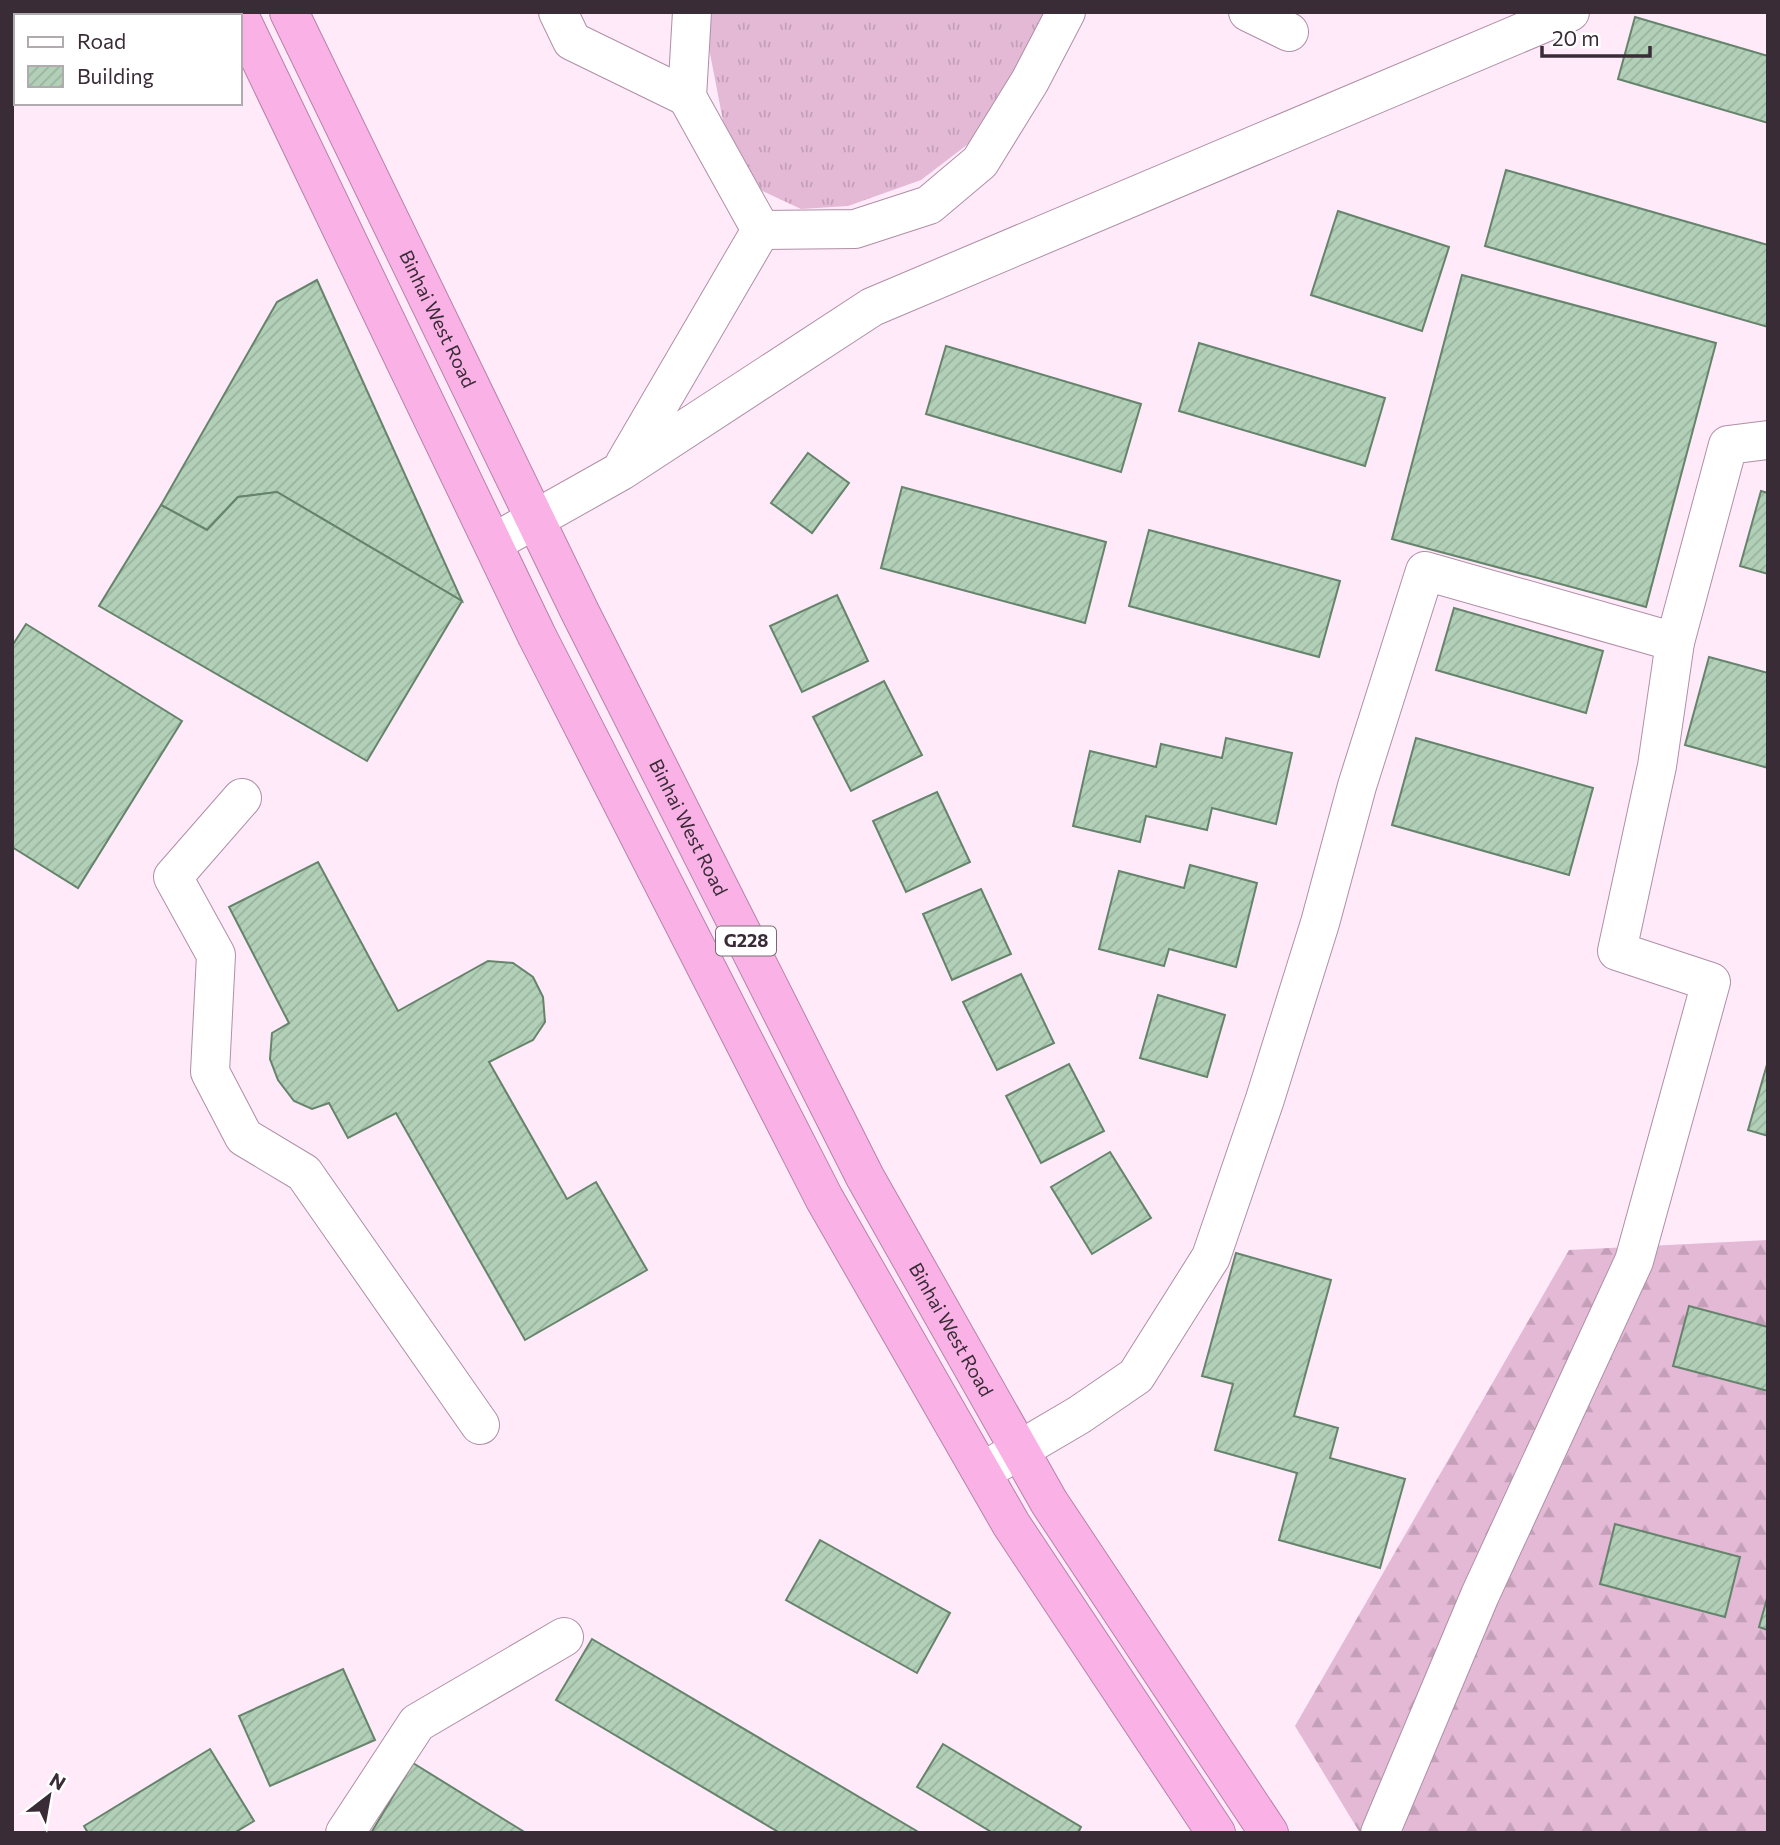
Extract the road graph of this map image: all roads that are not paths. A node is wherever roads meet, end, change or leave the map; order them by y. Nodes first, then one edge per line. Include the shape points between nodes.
1 (289, 12) edge
2 (558, 12) edge
3 (692, 12) edge
4 (1066, 12) edge
5 (1248, 12) edge
6 (1570, 12) edge
7 (242, 21) edge
8 (1289, 33) dead end
9 (687, 97) junction
10 (761, 230) junction
11 (1768, 440) edge
12 (621, 471) junction
13 (535, 520) junction
14 (492, 544) junction
15 (1675, 642) junction
16 (242, 798) dead end
17 (480, 1425) dead end
18 (1020, 1449) junction
19 (982, 1472) junction
20 (564, 1637) dead end
21 (345, 1833) edge
22 (1216, 1833) edge
23 (1269, 1833) edge
24 (1380, 1833) edge

1 - 13 highway, Binhai West Road / G228
2 - 9 street via 572,41
3 - 9 street
4 - 10 street via 980,162 929,205 855,229
5 - 8 street
6 - 12 street via 872,307
7 - 14 highway, G228
9 - 10 street
10 - 12 street
11 - 15 street via 1728,445
12 - 13 street
13 - 14 street
13 - 18 highway, Binhai West Road / G228 via 865,1177
14 - 19 highway, G228 via 824,1198
15 - 18 street via 1425,571 1357,786 1316,936 1211,1256 1136,1377
15 - 24 street via 1657,766 1617,951 1711,982 1634,1261 1480,1595
16 - 17 street via 173,877 216,954 210,1072 244,1137 304,1173
18 - 19 street
18 - 23 highway, Binhai West Road / G228 via 1049,1502
19 - 22 highway, G228 via 1011,1524
20 - 21 street via 417,1723

